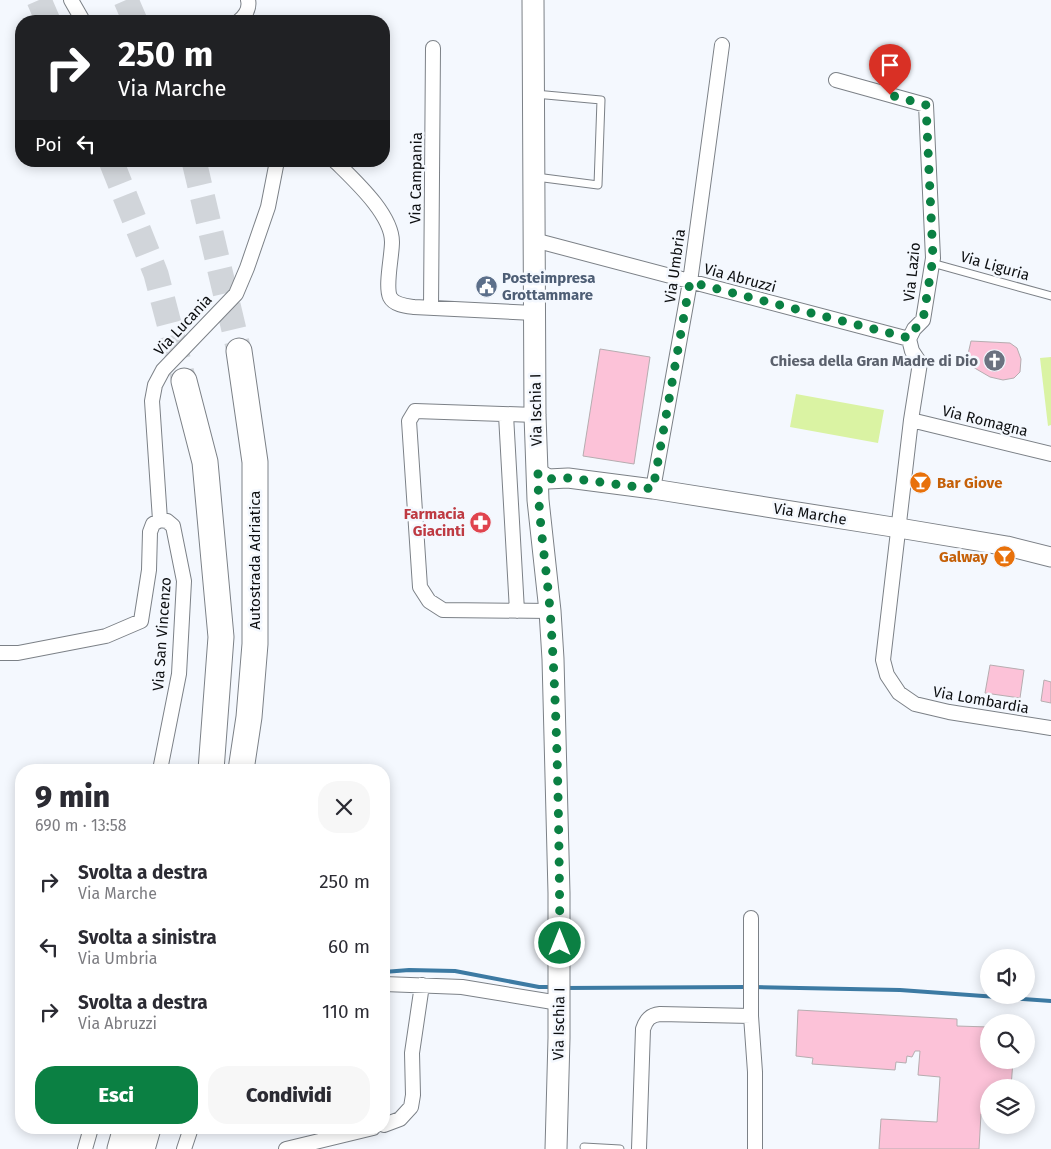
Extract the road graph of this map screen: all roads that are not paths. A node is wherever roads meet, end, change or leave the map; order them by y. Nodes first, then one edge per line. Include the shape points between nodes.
1 (71, 0) edge
2 (248, 0) edge
3 (533, 0) edge
4 (80, 15) edge
5 (244, 15) edge
6 (722, 45) dead end
7 (433, 48) dead end
8 (836, 80) dead end
9 (534, 94) junction
10 (277, 167) edge
11 (341, 167) edge
12 (533, 177) junction
13 (534, 240) junction
14 (932, 263) junction
15 (690, 282) junction
16 (1051, 296) edge
17 (431, 308) junction
18 (534, 313) junction
19 (909, 338) junction
20 (239, 351) tunnel mouth
21 (184, 381) tunnel mouth
22 (506, 415) junction
23 (535, 415) junction
24 (911, 420) junction
25 (1051, 454) edge
26 (538, 473) junction
27 (653, 489) junction
28 (160, 520) junction
29 (899, 528) junction
30 (1051, 557) edge
31 (517, 611) junction
32 (550, 611) junction
33 (0, 653) edge
34 (1051, 728) edge
35 (161, 764) edge
36 (211, 764) edge
37 (242, 764) edge
38 (751, 918) dead end
39 (390, 984) edge
40 (422, 985) junction
41 (560, 992) junction
42 (751, 1016) junction
43 (390, 1123) edge
44 (89, 1134) edge
45 (124, 1134) edge
46 (146, 1134) edge
47 (189, 1134) edge
48 (355, 1134) edge
49 (323, 1145) edge
50 (584, 1147) dead end
51 (85, 1149) edge
52 (120, 1149) edge
53 (142, 1149) edge
54 (184, 1149) edge
55 (286, 1149) edge
56 (556, 1149) edge
57 (620, 1149) edge
58 (639, 1149) edge
59 (755, 1149) edge

1 - 4 street
2 - 5 street
3 - 9 main road, Via Ischia I
6 - 15 street, Via Umbria
7 - 17 street, Via Campania
8 - 14 street, Via Lazio via 926,105
9 - 12 main road, Via Ischia I
9 - 12 lane via 601,100 598,185
10 - 28 street, Via Lucania via 268,207 236,294 163,370 155,385 152,402
11 - 17 street via 362,186 387,226 392,240 390,297 396,303
12 - 13 main road, Via Ischia I
13 - 15 street, Via Abruzzi
13 - 18 main road, Via Ischia I
14 - 16 lane, Via Liguria
14 - 19 street, Via Lazio via 923,320
15 - 19 street, Via Abruzzi
15 - 27 street, Via Umbria
17 - 18 street
18 - 23 main road, Via Ischia I
19 - 24 street via 920,363
20 - 37 highway, Autostrada Adriatica via 255,462 255,644
21 - 36 highway via 205,462 221,637
22 - 23 street
22 - 31 street
22 - 31 street via 415,411 409,421 420,588 428,601 443,610
23 - 26 main road, Via Ischia I
24 - 25 street, Via Romagna
24 - 29 street
26 - 27 street, Via Marche via 548,479 568,478
26 - 32 main road, Via Ischia I
27 - 29 street, Via Marche
28 - 33 street, Via San Vincenzo via 150,532 149,570 141,621 106,636 18,653
28 - 35 street, Via San Vincenzo via 173,526 184,581 178,674
29 - 30 street, Via Marche via 1007,546
29 - 34 street, Via Lombardia via 883,660 887,675 899,693 915,704 937,710
31 - 32 street
32 - 41 main road, Via Ischia I
38 - 42 street
39 - 40 street
40 - 41 street
40 - 43 street via 412,1053 411,1107 405,1116
41 - 56 main road, Via Ischia I
42 - 58 street via 660,1014 647,1020 642,1034
42 - 59 street
44 - 51 street
45 - 52 highway
46 - 53 highway
47 - 54 street
48 - 49 street
49 - 55 street
50 - 57 lane

